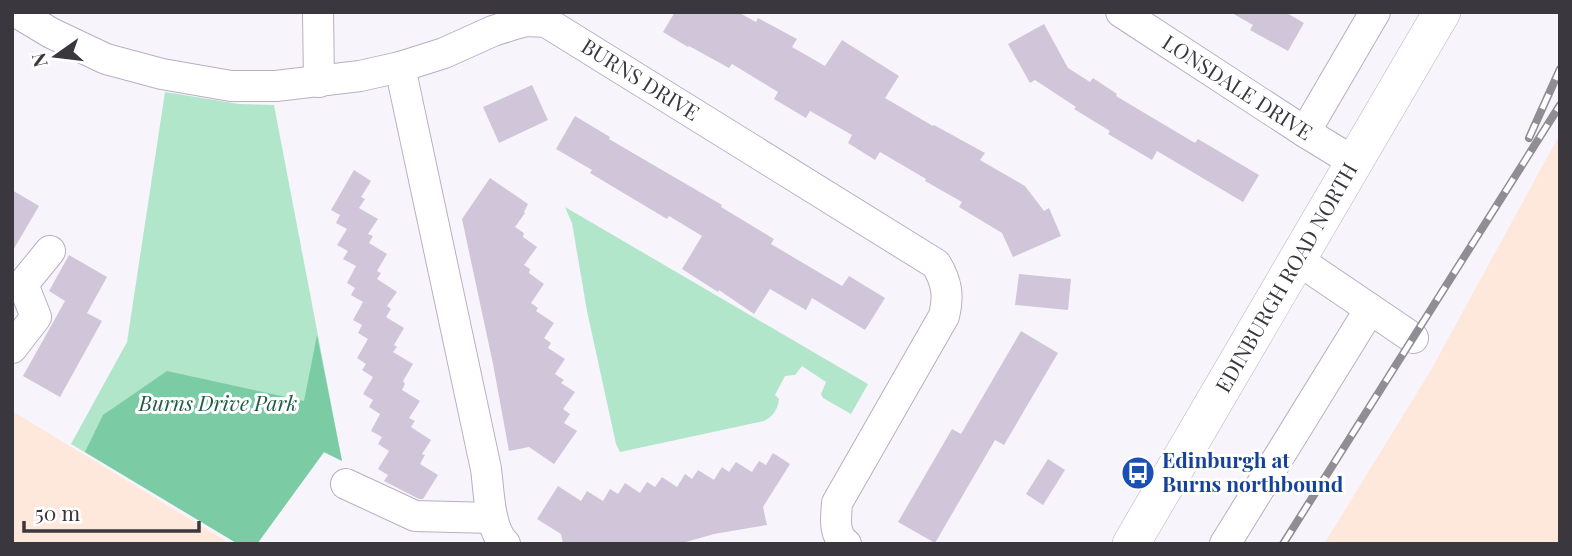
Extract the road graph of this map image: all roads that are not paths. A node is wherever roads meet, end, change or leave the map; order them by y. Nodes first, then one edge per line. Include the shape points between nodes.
1 (16, 12) edge
2 (318, 12) edge
3 (1121, 12) edge
4 (1375, 12) edge
5 (1442, 12) edge
6 (400, 68) junction
7 (319, 82) junction
8 (1305, 132) junction
9 (1354, 162) junction
10 (50, 251) dead end
11 (1297, 260) junction
12 (18, 281) edge
13 (1370, 309) junction
14 (1413, 338) dead end
15 (12, 348) edge
16 (346, 484) dead end
17 (499, 531) edge
18 (836, 542) edge
19 (1131, 544) edge
20 (1226, 544) edge

1 - 7 street, BURNS DRIVE via 106,59 162,74 231,86
2 - 7 street
3 - 8 street, LONSDALE DRIVE
4 - 8 street
5 - 9 main road, EDINBURGH ROAD NORTH
6 - 7 street, BURNS DRIVE
6 - 17 street
6 - 18 street, BURNS DRIVE via 504,27 546,22 936,264 943,274 948,301 944,316 836,503
8 - 9 street, LONSDALE DRIVE
9 - 11 main road, EDINBURGH ROAD NORTH
10 - 12 street
11 - 13 street
11 - 19 main road, EDINBURGH ROAD NORTH
12 - 15 street via 36,317
13 - 14 street
13 - 20 street
16 - 17 street via 415,516

